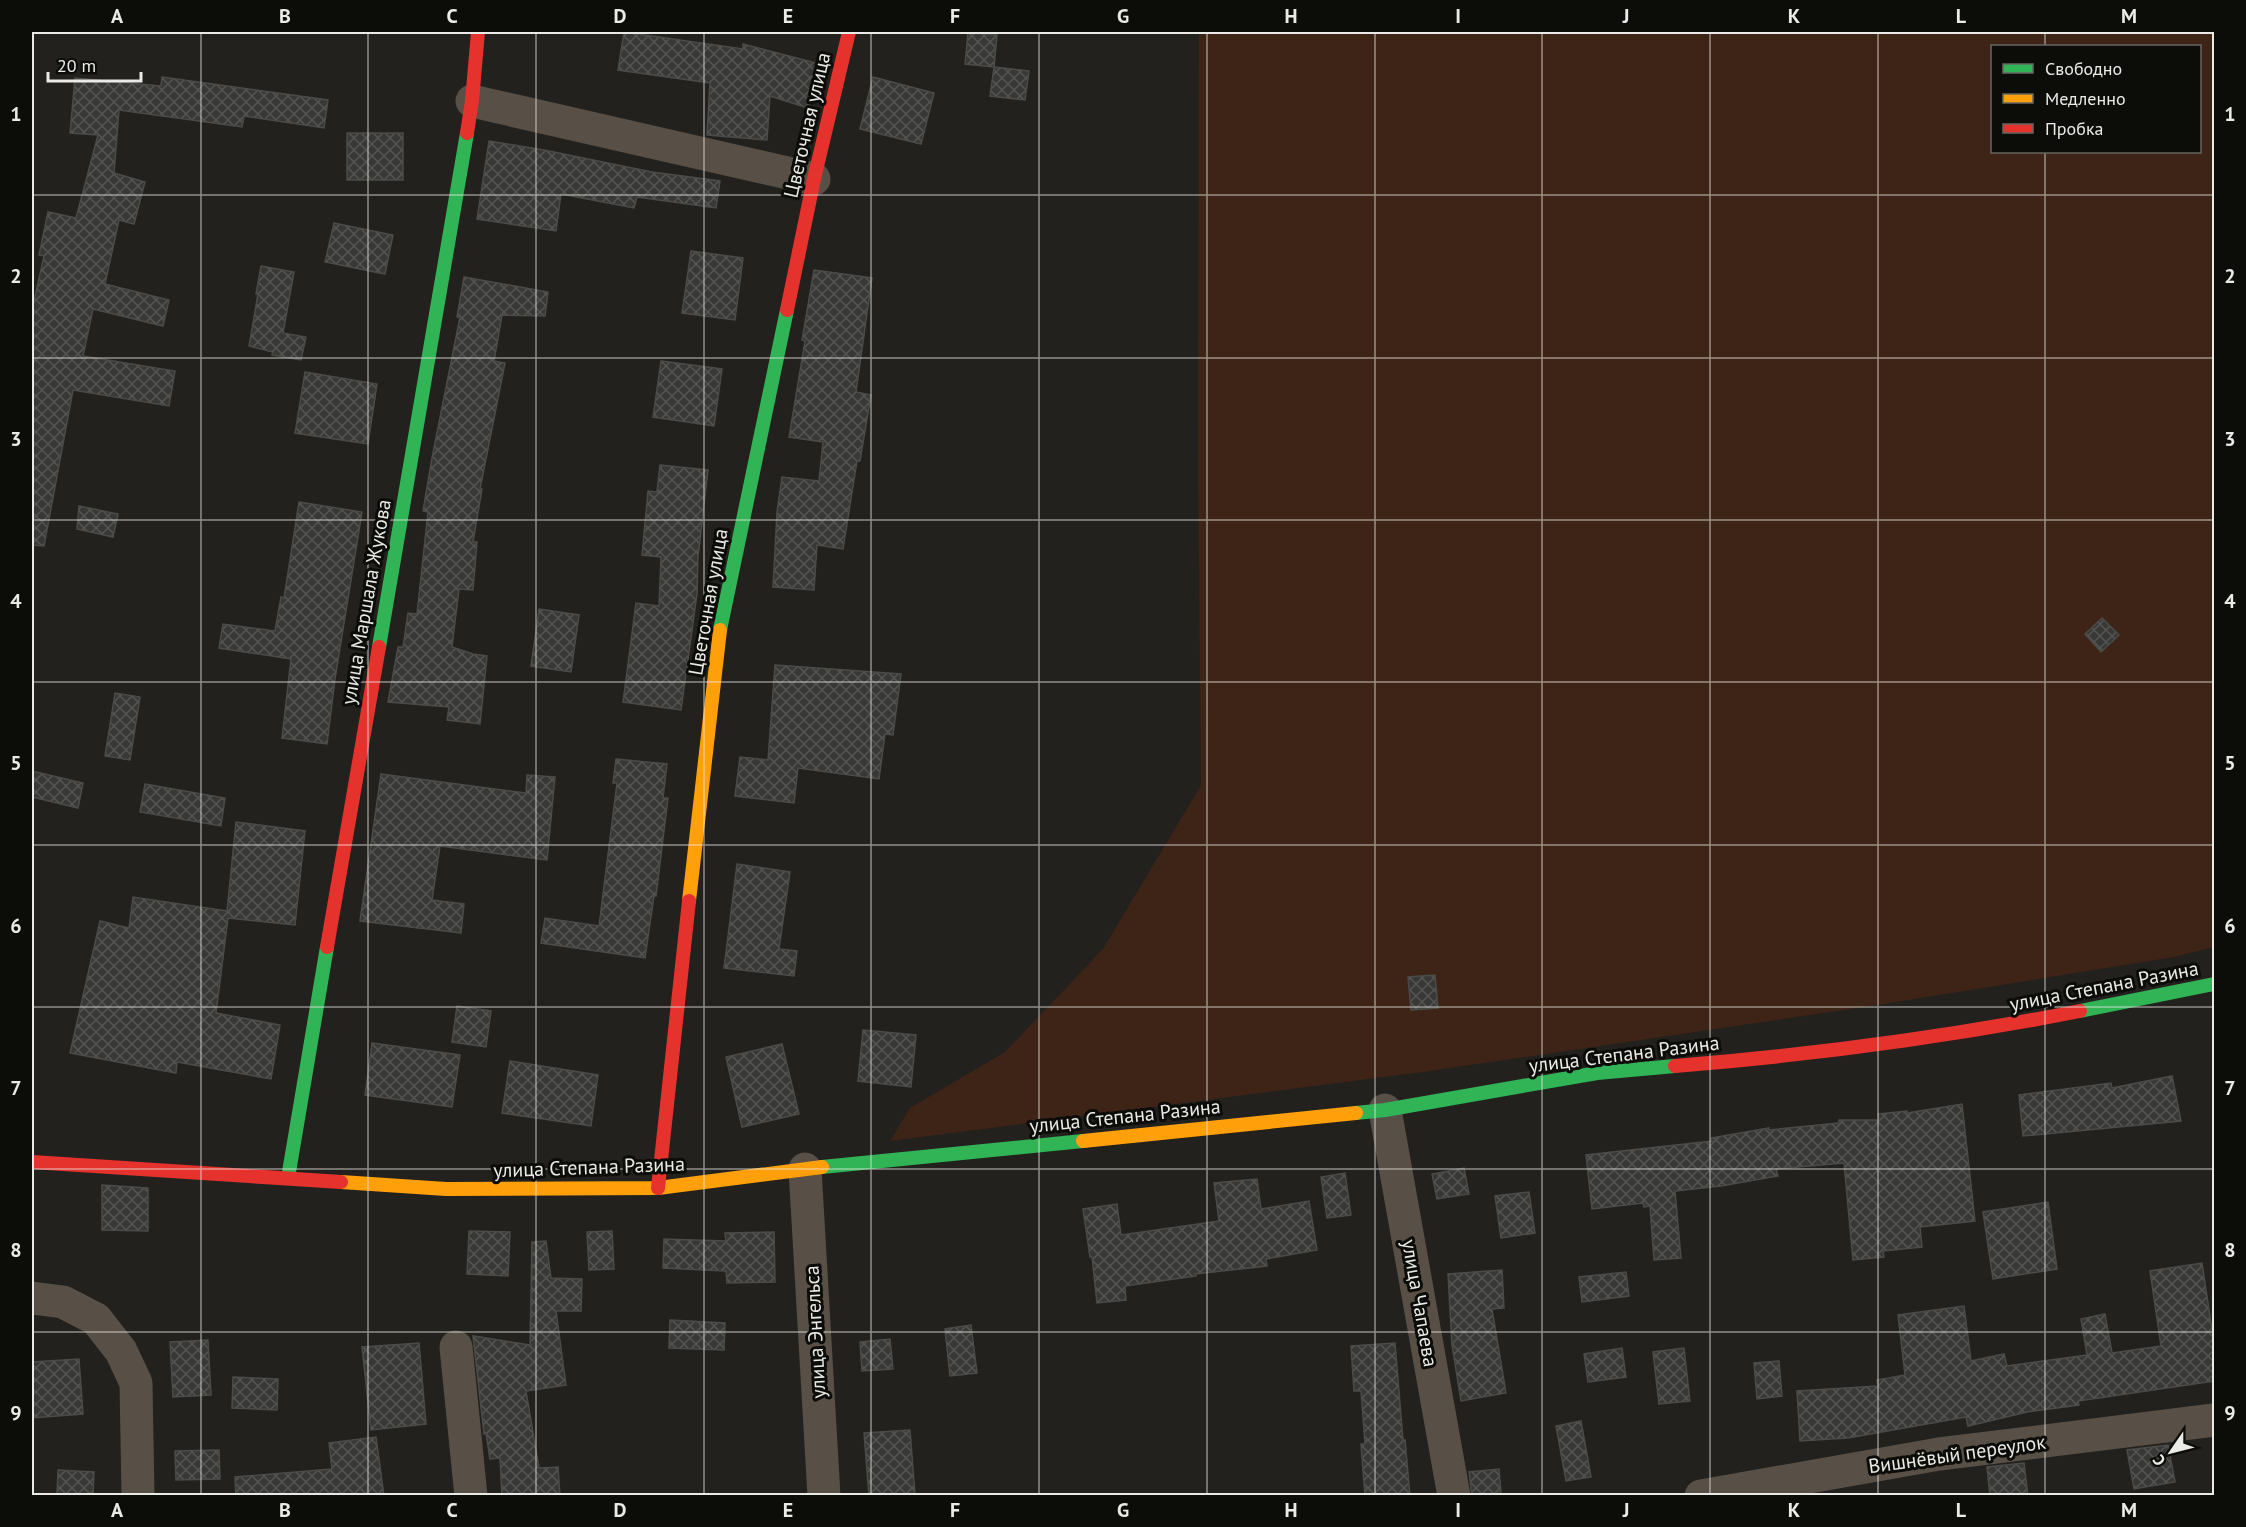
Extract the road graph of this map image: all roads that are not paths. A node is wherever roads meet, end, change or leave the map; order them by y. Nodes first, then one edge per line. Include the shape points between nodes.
1 (478, 32) edge
2 (849, 32) edge
3 (472, 101) junction
4 (814, 179) junction
5 (2214, 984) edge
6 (1386, 1110) junction
7 (32, 1162) edge
8 (805, 1169) junction
9 (288, 1178) junction
10 (658, 1188) junction
11 (32, 1298) edge
12 (456, 1347) dead end
13 (2214, 1420) edge
14 (138, 1496) edge
15 (471, 1496) edge
16 (825, 1496) edge
17 (1454, 1496) edge
18 (1701, 1496) edge

1 - 3 street, улица Маршала Жукова
2 - 4 street, Цветочная улица
3 - 4 street
3 - 9 street, улица Маршала Жукова
4 - 10 street, Цветочная улица via 717,642
5 - 6 street, улица Степана Разина via 1994,1028 1740,1061 1598,1073
6 - 8 street, улица Степана Разина
6 - 17 street, улица Чапаева
7 - 9 street, улица Степана Разина
8 - 10 street, улица Степана Разина
8 - 16 street, улица Энгельса
9 - 10 street, улица Степана Разина via 446,1190
11 - 14 street via 63,1302 96,1318 121,1351 136,1383
12 - 15 street
13 - 18 street, Вишнёвый переулок via 1939,1454

